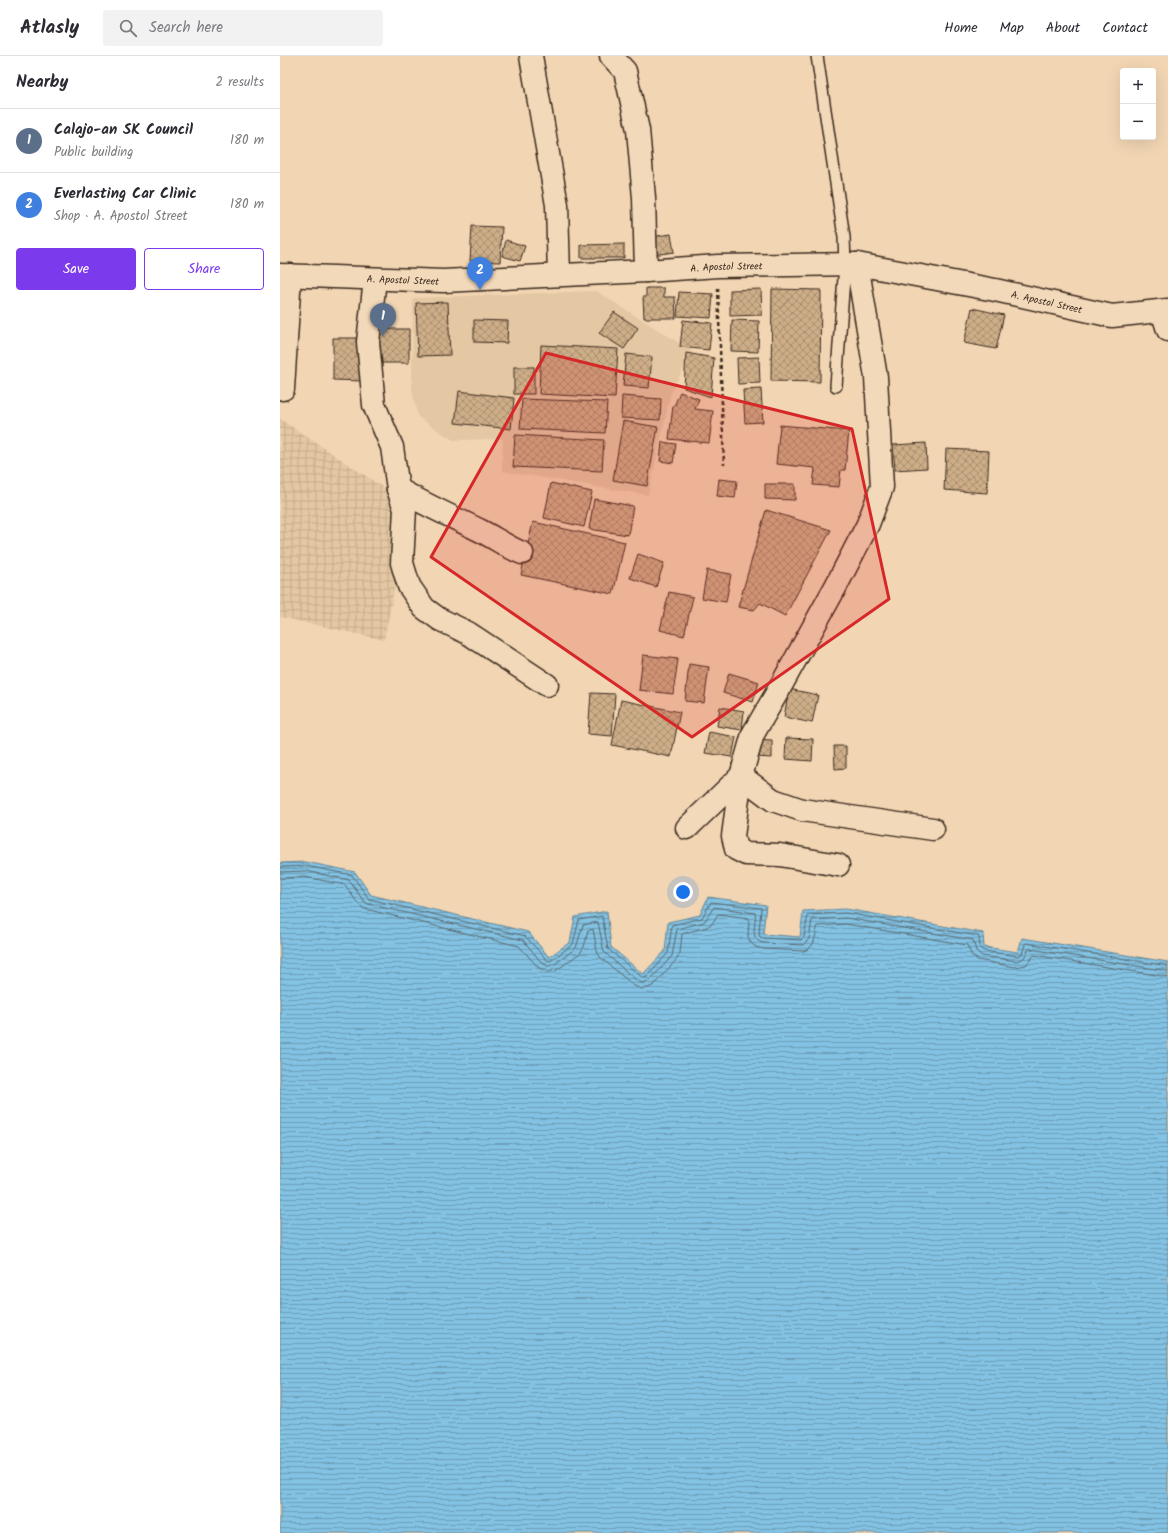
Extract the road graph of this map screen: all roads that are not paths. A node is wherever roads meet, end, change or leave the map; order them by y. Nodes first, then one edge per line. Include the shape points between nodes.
1 (531, 56) edge
2 (610, 56) edge
3 (817, 56) edge
4 (851, 264) junction
5 (646, 271) junction
6 (285, 275) edge
7 (559, 275) junction
8 (375, 279) junction
9 (1166, 317) edge
10 (836, 386) dead end
11 (283, 389) dead end
12 (398, 489) junction
13 (522, 553) dead end
14 (547, 685) dead end
15 (741, 776) junction
16 (687, 828) dead end
17 (933, 829) dead end
18 (838, 865) dead end

1 - 7 street via 557,205
2 - 5 street via 625,71 638,130 644,198
3 - 4 lane via 844,236
4 - 5 street, A. Apostol Street via 718,266
4 - 9 street, A. Apostol Street via 995,290 1112,316
4 - 10 lane
4 - 15 street via 876,377 882,487 868,524 752,734
5 - 7 street, A. Apostol Street
6 - 8 street, A. Apostol Street
6 - 11 street
7 - 8 street, A. Apostol Street via 443,281
8 - 12 street via 368,342 374,405 392,447
12 - 13 street via 434,510
12 - 14 street via 405,509 402,563 409,586 424,608 439,619 468,633
15 - 16 street
15 - 17 street via 773,800 802,810
15 - 18 street via 733,836 736,849 746,854 780,855

